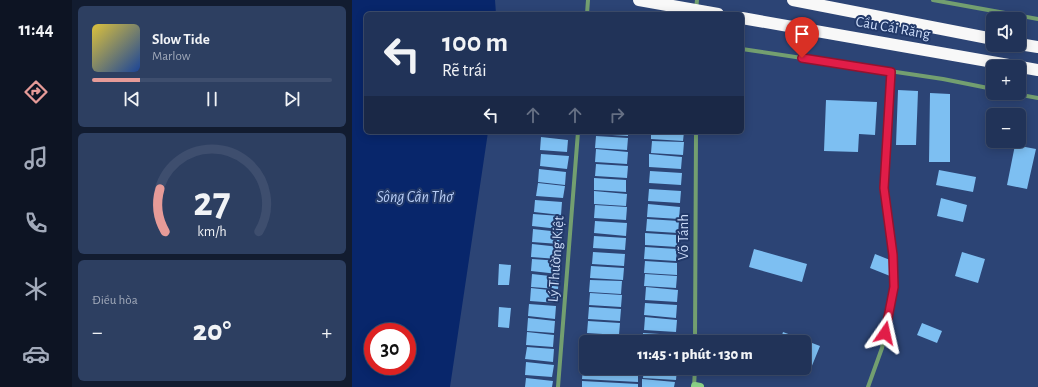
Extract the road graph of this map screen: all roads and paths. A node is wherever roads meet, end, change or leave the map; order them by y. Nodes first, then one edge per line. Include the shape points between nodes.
1 (588, 0) edge
2 (639, 0) edge
3 (696, 0) edge
4 (793, 0) edge
5 (933, 0) edge
6 (587, 12) edge
7 (696, 12) edge
8 (707, 12) edge
9 (744, 18) edge
10 (1038, 19) edge
11 (986, 38) edge
12 (1026, 45) edge
13 (1038, 47) edge
14 (744, 49) edge
15 (1038, 70) edge
16 (891, 72) junction
17 (986, 88) edge
18 (1026, 96) edge
19 (1038, 98) edge
20 (578, 134) edge
21 (696, 134) edge
22 (695, 335) edge
23 (695, 375) edge
24 (558, 387) edge
25 (696, 387) edge
26 (868, 387) edge

1 - 6 street
2 - 8 highway, bridge
3 - 7 street
4 - 11 highway, Cầu Cái Răng
5 - 10 street
9 - 15 highway, Cầu Cái Răng
12 - 13 highway
14 - 16 street
16 - 17 street
16 - 26 street via 884,188 893,255 894,287 882,348
18 - 19 street
20 - 24 street, Lý Thường Kiệt
21 - 22 street, Võ Tánh
23 - 25 street

